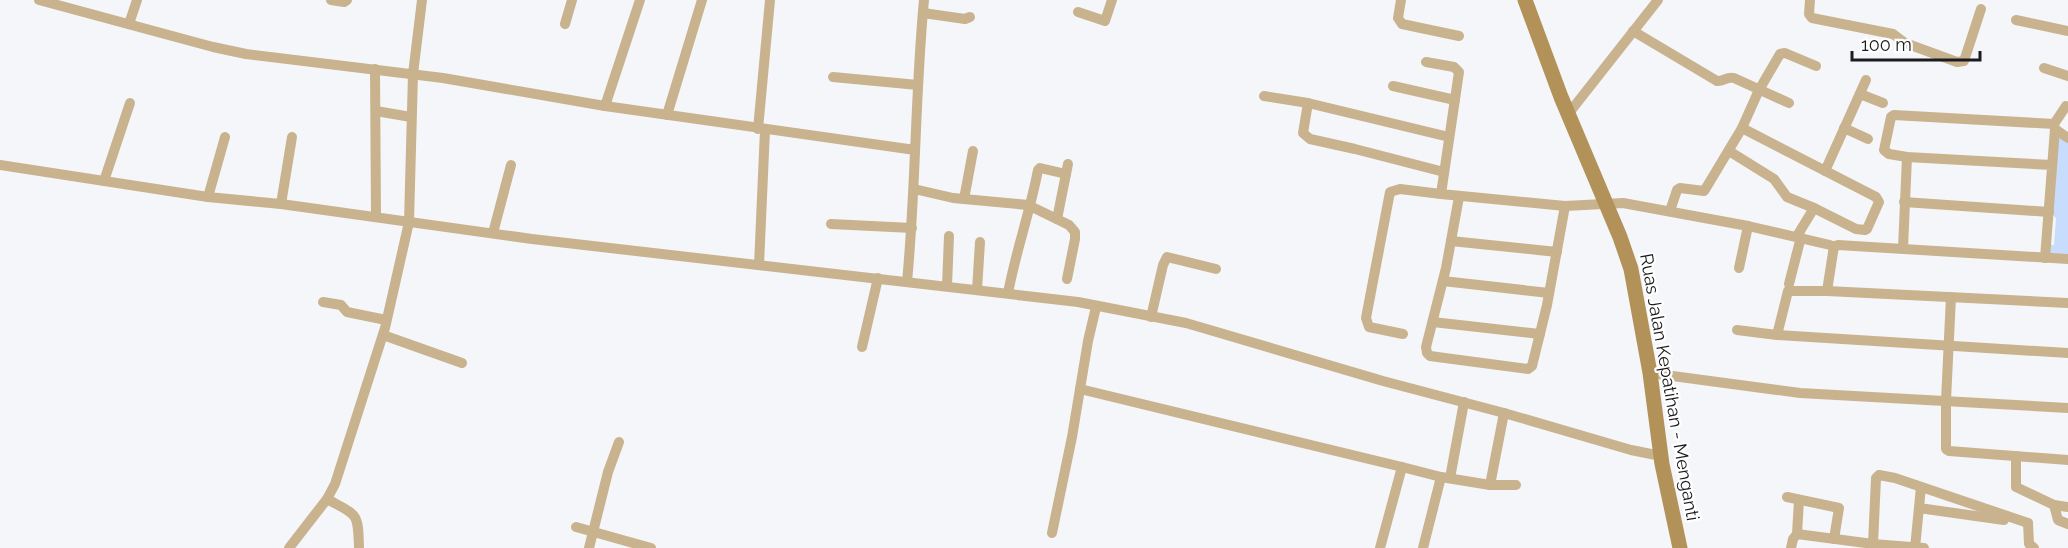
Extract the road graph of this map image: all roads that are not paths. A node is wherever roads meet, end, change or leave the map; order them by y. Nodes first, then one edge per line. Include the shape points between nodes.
1 (39, 0) edge
2 (137, 0) edge
3 (331, 0) edge
4 (347, 0) edge
5 (422, 0) edge
6 (572, 0) edge
7 (640, 0) edge
8 (702, 0) edge
9 (770, 0) edge
10 (924, 0) edge
11 (1112, 0) edge
12 (1401, 0) edge
13 (1525, 0) edge
14 (1658, 0) edge
15 (1810, 0) edge
16 (1981, 9) dead end
17 (1078, 12) dead end
18 (923, 13) junction
19 (970, 16) dead end
20 (2016, 20) dead end
21 (129, 24) junction
22 (565, 24) dead end
23 (1633, 31) junction
24 (2068, 31) edge
25 (1460, 36) dead end
26 (1426, 62) dead end
27 (1816, 66) dead end
28 (2044, 68) dead end
29 (375, 69) junction
30 (413, 74) junction
31 (2068, 76) edge
32 (833, 77) dead end
33 (1866, 80) dead end
34 (918, 85) junction
35 (1393, 86) dead end
36 (1759, 90) junction
37 (1860, 94) junction
38 (1264, 96) dead end
39 (1455, 100) junction
40 (130, 103) dead end
41 (1308, 103) junction
42 (1789, 103) dead end
43 (1883, 103) dead end
44 (604, 106) junction
45 (2066, 106) dead end
46 (376, 111) junction
47 (1569, 113) junction
48 (667, 115) junction
49 (411, 117) junction
50 (2054, 127) junction
51 (1742, 128) junction
52 (1844, 128) junction
53 (761, 129) junction
54 (225, 137) dead end
55 (292, 137) dead end
56 (1449, 137) junction
57 (2068, 138) edge
58 (1869, 139) dead end
59 (915, 150) junction
60 (973, 151) dead end
61 (1729, 151) junction
62 (1907, 157) junction
63 (0, 165) edge
64 (511, 165) dead end
65 (2052, 165) junction
66 (1825, 171) junction
67 (1444, 172) junction
68 (104, 181) junction
69 (914, 189) junction
70 (1441, 194) junction
71 (1459, 196) junction
72 (208, 197) junction
73 (964, 199) junction
74 (1904, 202) junction
75 (1605, 203) junction
76 (281, 204) junction
77 (1565, 206) junction
78 (1031, 207) junction
79 (1814, 208) junction
80 (1670, 210) junction
81 (2049, 212) junction
82 (376, 217) junction
83 (1057, 219) junction
84 (410, 222) junction
85 (831, 224) dead end
86 (1748, 226) junction
87 (912, 228) junction
88 (493, 233) junction
89 (949, 236) dead end
90 (1799, 236) junction
91 (1451, 241) junction
92 (980, 242) dead end
93 (1830, 245) dead end
94 (1903, 248) junction
95 (1557, 252) junction
96 (2044, 258) junction
97 (2068, 259) edge
98 (759, 265) junction
99 (1739, 268) dead end
100 (1216, 269) dead end
101 (878, 278) junction
102 (1067, 279) dead end
103 (1443, 281) junction
104 (907, 282) junction
105 (1789, 284) dead end
106 (947, 286) junction
107 (977, 290) junction
108 (1827, 291) junction
109 (1008, 293) junction
110 (1549, 293) junction
111 (1951, 297) junction
112 (322, 302) dead end
113 (2068, 303) edge
114 (1096, 307) junction
115 (1151, 317) junction
116 (386, 320) junction
117 (1433, 322) junction
118 (1737, 330) dead end
119 (1403, 334) dead end
120 (1540, 334) junction
121 (382, 335) junction
122 (1777, 335) junction
123 (1948, 345) junction
124 (862, 347) dead end
125 (2068, 353) edge
126 (462, 363) dead end
127 (1650, 373) junction
128 (1080, 389) junction
129 (1946, 400) junction
130 (1464, 402) junction
131 (2068, 408) edge
132 (1504, 413) junction
133 (619, 442) dead end
134 (1661, 456) junction
135 (2016, 456) junction
136 (2068, 460) edge
137 (1402, 467) junction
138 (1445, 477) junction
139 (1490, 485) junction
140 (1516, 485) dead end
141 (1922, 487) junction
142 (1787, 497) dead end
143 (327, 499) junction
144 (1799, 500) junction
145 (2054, 505) junction
146 (2068, 507) edge
147 (1919, 508) junction
148 (2028, 523) junction
149 (2068, 524) edge
150 (576, 527) dead end
151 (592, 531) junction
152 (1052, 533) dead end
153 (1797, 534) junction
154 (1834, 539) junction
155 (1847, 544) edge
156 (1873, 546) edge
157 (289, 548) edge
158 (358, 548) edge
159 (589, 548) edge
160 (651, 548) edge
161 (1380, 548) edge
162 (1423, 548) edge
163 (1680, 548) edge
164 (1791, 548) edge
165 (1918, 548) edge
166 (2034, 548) edge

1 - 21 street
2 - 21 street
3 - 4 street
5 - 30 street
6 - 22 street
7 - 44 street
8 - 48 street
9 - 53 street
10 - 18 street
11 - 17 street via 1105,21
12 - 25 street via 1398,18 1402,24
13 - 47 main road, Ruas Jalan Kepatihan - Menganti
14 - 23 street
15 - 16 street via 1812,18 1893,34 1905,43 1957,62 1964,61
18 - 19 street
18 - 34 street
20 - 24 street
21 - 29 street via 246,54
23 - 36 street via 1716,81 1730,77
23 - 47 street
26 - 39 street via 1458,69
27 - 36 street via 1780,54
28 - 31 street
29 - 30 street
29 - 46 street
30 - 44 street
30 - 49 street
32 - 34 street
33 - 37 street
34 - 59 street
35 - 39 street
36 - 42 street
36 - 51 street
37 - 43 street
37 - 52 street
38 - 41 street
39 - 56 street
40 - 68 street
41 - 56 street
41 - 67 street via 1303,133 1310,139
44 - 48 street
45 - 50 street
46 - 49 street
46 - 82 street
47 - 75 main road, Ruas Jalan Kepatihan - Menganti
48 - 53 street
49 - 84 street
50 - 57 street
50 - 62 street via 1894,115 1885,152
50 - 65 street
51 - 61 street
51 - 66 street
52 - 58 street
52 - 66 street
53 - 59 street
53 - 98 street
54 - 72 street
55 - 76 street
56 - 67 street
59 - 69 street
60 - 73 street
61 - 79 street via 1774,179 1787,197
61 - 80 street via 1704,191 1677,190
62 - 65 street
62 - 74 street
63 - 68 street
64 - 88 street
65 - 81 street
66 - 79 street via 1879,202 1865,230
67 - 70 street
68 - 72 street
69 - 73 street
69 - 87 street
70 - 71 street
70 - 119 street via 1400,189 1390,192 1366,318 1369,327
71 - 77 street
71 - 91 street
72 - 76 street
73 - 78 street
74 - 81 street
74 - 94 street
75 - 77 street
75 - 80 street
75 - 127 main road, Ruas Jalan Kepatihan - Menganti via 1631,269
76 - 82 street
77 - 95 street
78 - 83 street
78 - 83 street via 1040,168 1067,169
78 - 109 street
79 - 90 street
80 - 86 street
81 - 96 street
82 - 84 street
83 - 102 street via 1074,232
84 - 88 street
84 - 116 street
85 - 87 street
86 - 90 street
86 - 99 street
87 - 104 street
88 - 98 street
89 - 106 street
90 - 93 street
90 - 105 street
91 - 95 street
91 - 103 street
92 - 107 street
94 - 96 street
94 - 108 street via 1834,246
95 - 110 street
96 - 97 street
98 - 101 street
100 - 115 street via 1167,257
101 - 104 street
101 - 124 street
103 - 110 street
103 - 117 street
104 - 106 street
106 - 107 street
107 - 109 street
108 - 111 street
108 - 122 street via 1788,291
109 - 114 street
110 - 120 street
111 - 113 street
111 - 123 street
112 - 116 street
114 - 115 street
114 - 128 street
115 - 130 street via 1186,323
116 - 121 street
117 - 120 street
117 - 120 street via 1426,347 1430,356 1528,369
118 - 122 street
121 - 126 street
121 - 143 street
122 - 123 street
123 - 125 street
123 - 129 street
127 - 129 street via 1800,393
127 - 134 main road, Ruas Jalan Kepatihan - Menganti
128 - 137 street
128 - 152 street
129 - 131 street
129 - 135 street via 1946,449
130 - 132 street
130 - 138 street
132 - 134 street
132 - 139 street
133 - 151 street
134 - 163 main road, Ruas Jalan Kepatihan - Menganti
135 - 136 street
135 - 145 street via 2016,487
137 - 138 street
137 - 161 street
138 - 139 street
138 - 162 street
139 - 140 street
141 - 147 street
141 - 148 street
141 - 156 street via 1895,478 1876,478
142 - 144 street
143 - 157 street
143 - 158 street via 355,516 359,525
144 - 153 street
144 - 154 street via 1839,508
145 - 146 street
145 - 149 street via 2058,520
147 - 148 street
147 - 165 street
148 - 166 street
150 - 151 street
151 - 159 street
151 - 160 street
153 - 154 street
153 - 164 street
154 - 155 street
155 - 156 street
156 - 165 street

